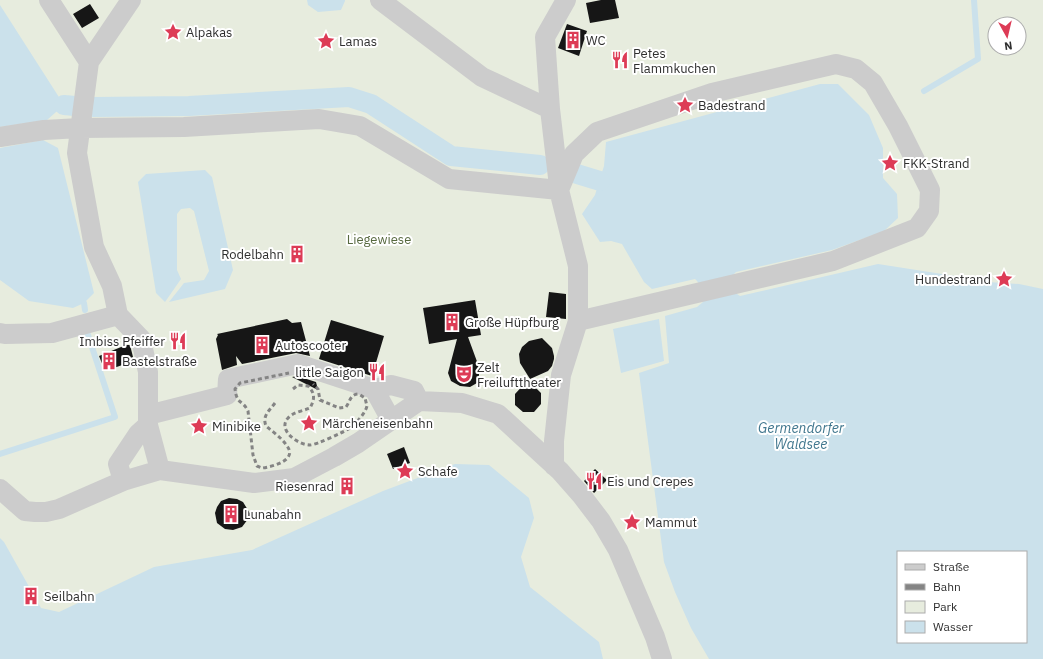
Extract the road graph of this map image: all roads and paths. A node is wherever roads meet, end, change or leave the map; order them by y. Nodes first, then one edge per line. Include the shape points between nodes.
1 (49, 0) edge
2 (131, 0) edge
3 (380, 0) edge
4 (566, 0) edge
5 (89, 62) junction
6 (550, 109) junction
7 (80, 128) junction
8 (0, 137) edge
9 (559, 190) junction
10 (118, 315) junction
11 (578, 321) junction
12 (0, 333) edge
13 (374, 389) junction
14 (419, 401) junction
15 (148, 420) junction
16 (391, 420) junction
17 (554, 466) junction
18 (160, 470) junction
19 (123, 481) junction
20 (0, 490) edge
21 (662, 659) edge

1 - 5 lane
2 - 5 lane
3 - 6 lane via 482,77
4 - 6 lane via 545,37
5 - 7 lane
6 - 9 lane
7 - 8 lane via 44,130
7 - 9 lane via 184,127 319,119 360,126 449,179
7 - 10 lane via 77,153 94,247 112,286
9 - 11 lane via 578,266
9 - 11 lane via 574,154 597,132 712,93 836,64 856,69 872,83 898,126 930,190 930,211 917,228 833,261
10 - 12 lane via 52,333
10 - 15 lane via 140,339 148,372
11 - 17 lane via 560,375
13 - 14 lane via 391,385 414,391
13 - 15 lane via 298,364 228,379 227,395
13 - 16 lane
14 - 16 lane
14 - 17 lane via 462,403 497,413
15 - 18 lane
15 - 19 lane via 118,464
16 - 18 lane via 334,457 294,478 254,482
17 - 21 lane via 582,496 618,550
18 - 19 lane
19 - 20 lane via 60,509 46,512 25,510

